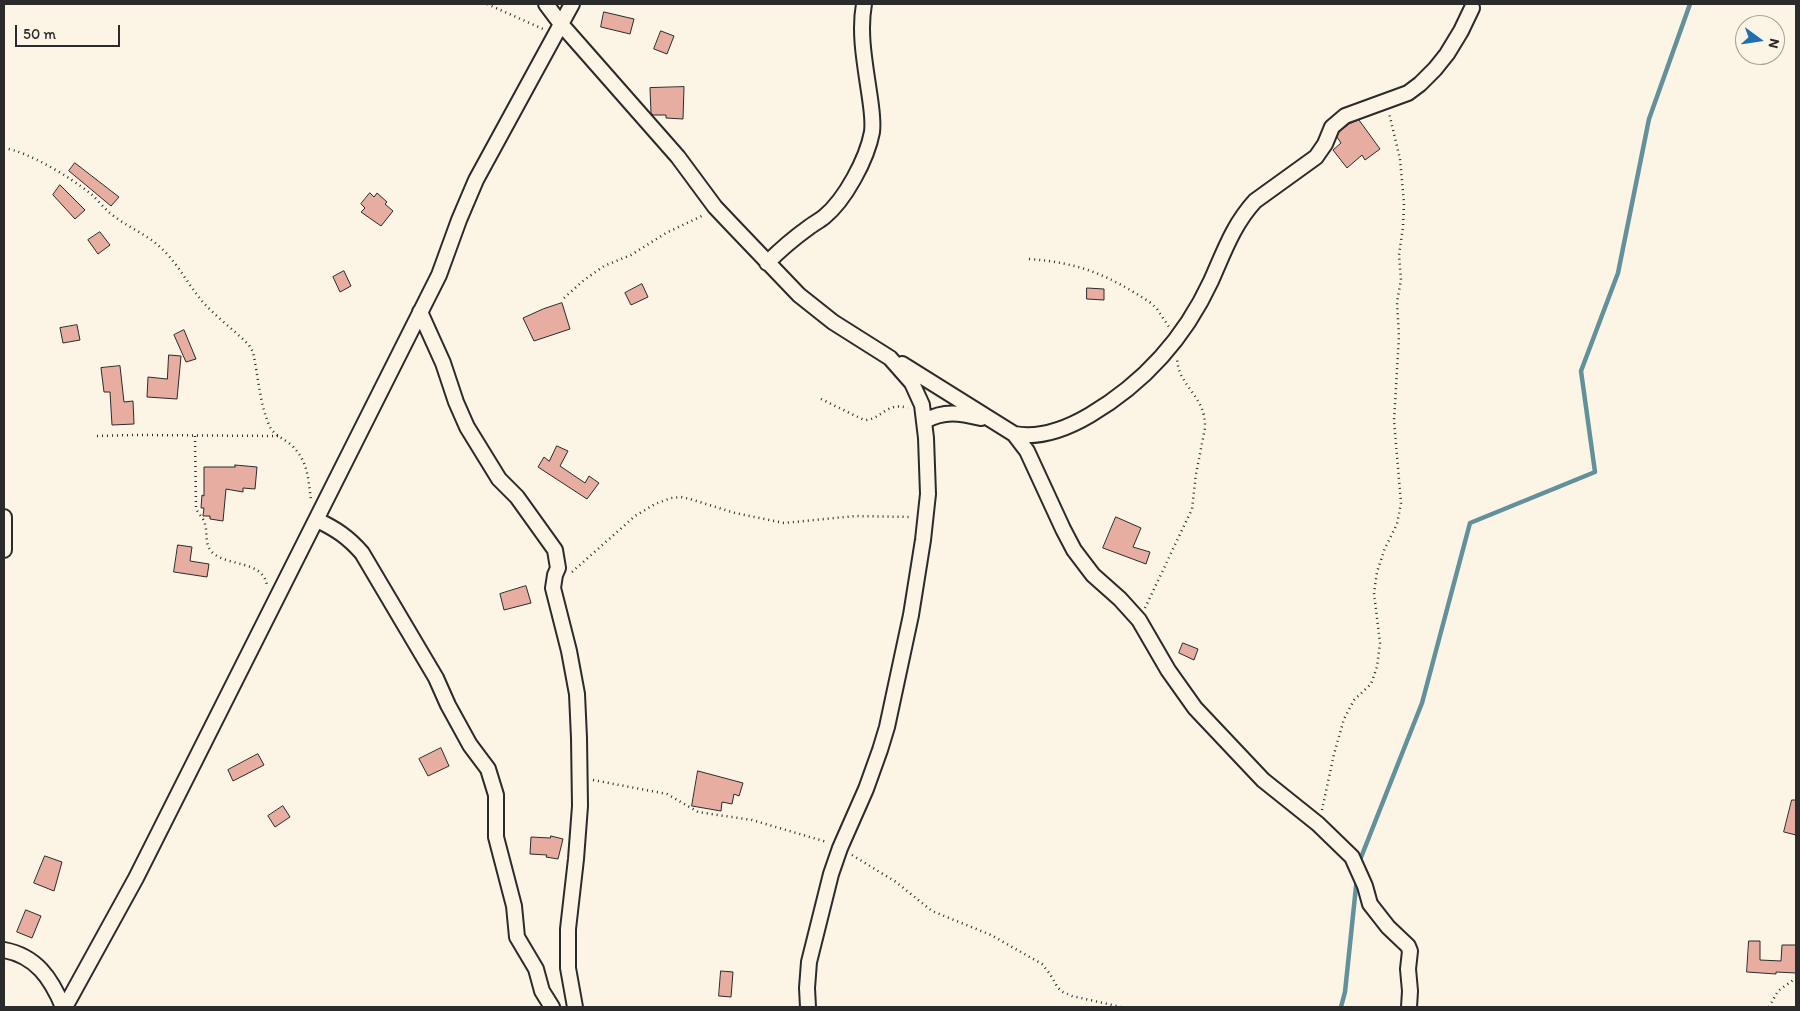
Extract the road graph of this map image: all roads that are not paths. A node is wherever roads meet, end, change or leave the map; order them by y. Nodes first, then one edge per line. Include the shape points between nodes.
1 (546, 4) edge
2 (572, 4) edge
3 (864, 4) edge
4 (1472, 8) dead end
5 (558, 30) junction
6 (768, 262) junction
7 (420, 312) junction
8 (890, 358) junction
9 (925, 421) junction
10 (991, 421) junction
11 (1014, 434) junction
12 (4, 517) edge
13 (317, 520) junction
14 (4, 550) edge
15 (4, 950) edge
16 (64, 1007) edge
17 (552, 1007) edge
18 (575, 1007) edge
19 (808, 1007) edge
20 (1409, 1007) edge

1 - 5 street
2 - 5 street
3 - 6 street via 862,21 872,119 868,146 835,206
4 - 11 street via 1435,70 1408,93 1345,116 1332,127 1316,157 1255,201 1235,227 1210,281 1176,340 1140,379 1084,418 1062,429 1027,437
5 - 6 street via 678,157 715,207
5 - 7 street via 476,180 439,275
6 - 8 street via 818,310
7 - 13 street
7 - 18 street via 467,427 499,479 517,497 555,550 558,568 553,588 577,694 581,778 578,844 568,928 568,968
8 - 9 street via 912,383
8 - 10 street
9 - 10 street via 952,412
9 - 19 street via 928,494 911,615 887,727 866,789 830,874 809,962
10 - 11 street
11 - 20 street via 1027,451 1074,550 1093,575 1139,620 1168,670 1205,720 1263,780 1318,824 1352,857 1370,904 1408,946
12 - 14 street
13 - 16 street via 136,878
13 - 17 street via 349,538 362,553 436,678 470,745 488,769 496,795 496,837 514,906 518,937
15 - 16 street via 27,957 39,968

